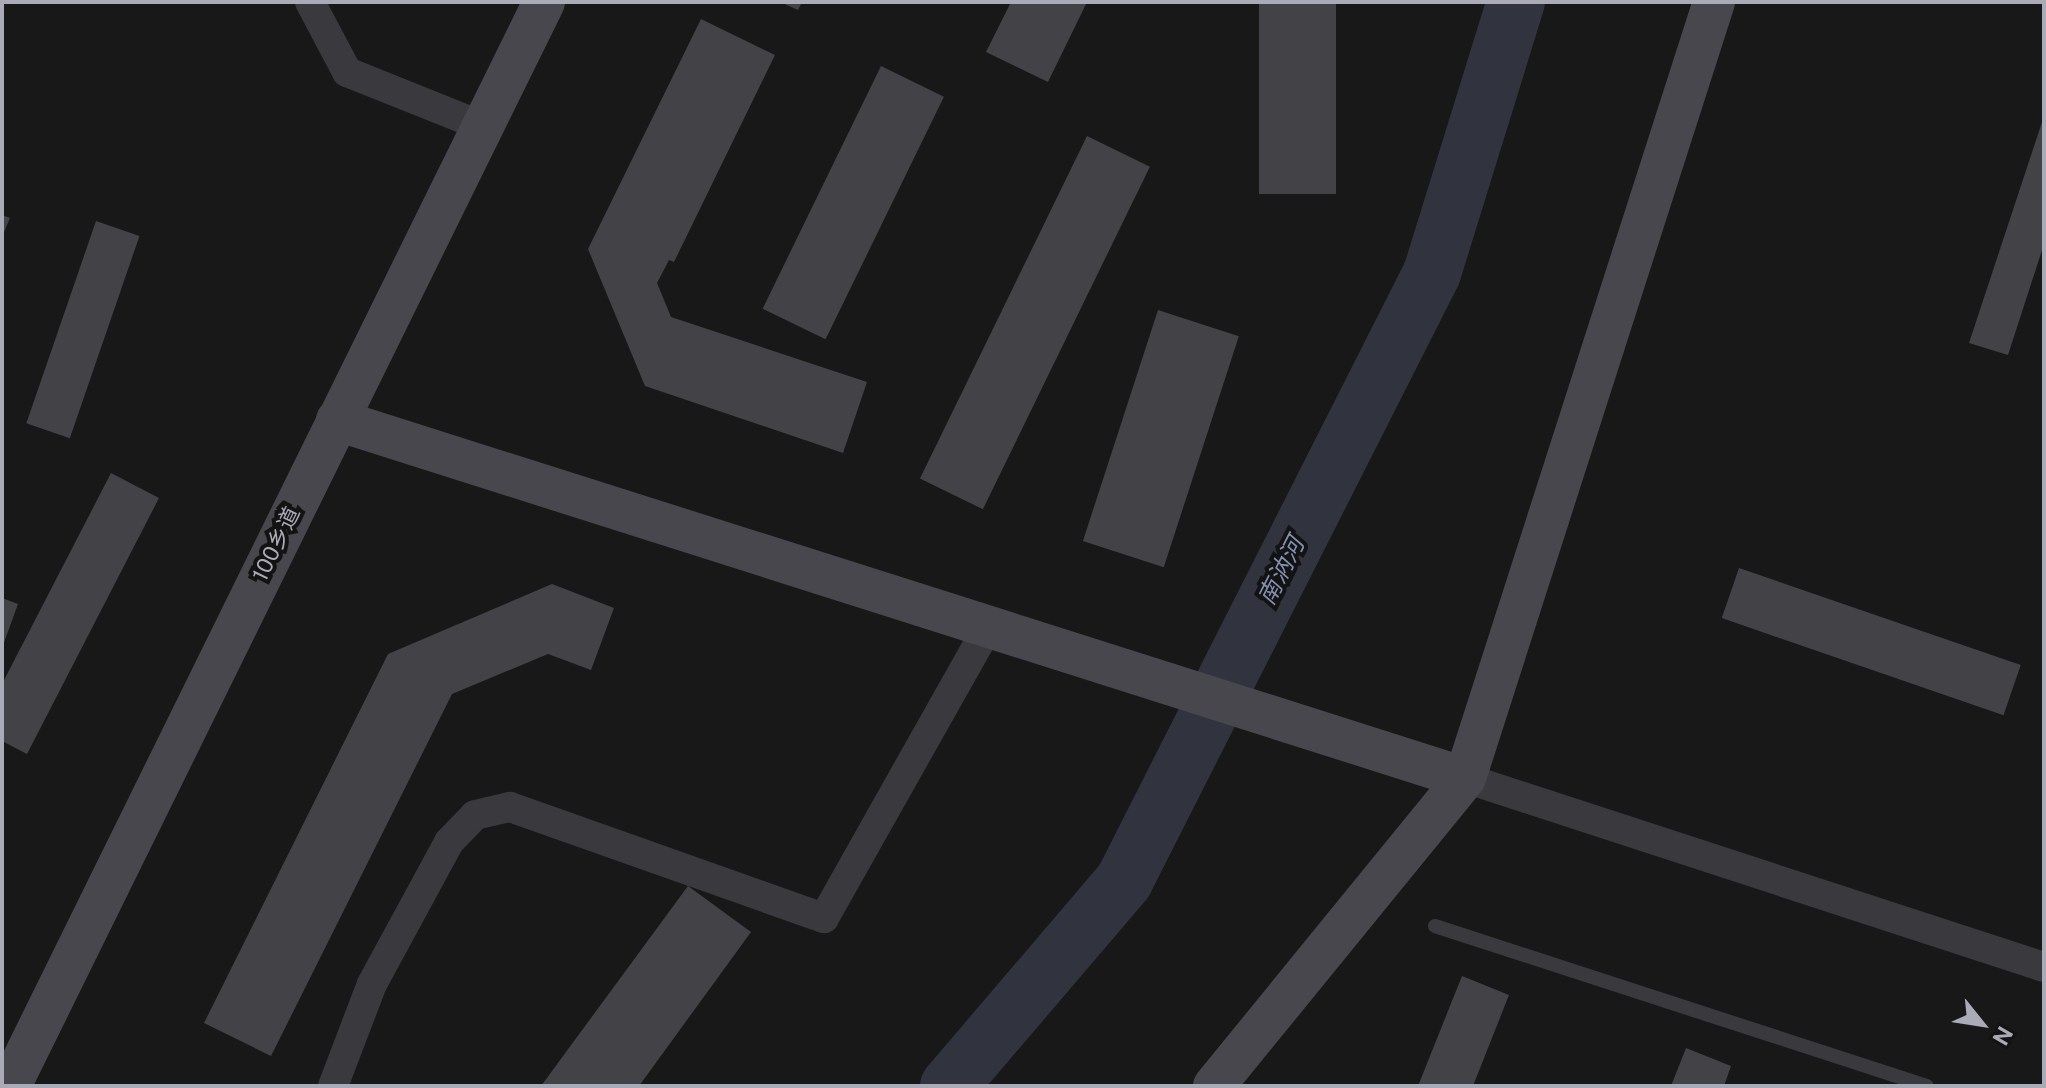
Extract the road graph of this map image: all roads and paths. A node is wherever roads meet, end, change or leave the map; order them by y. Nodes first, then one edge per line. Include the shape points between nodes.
1 (310, 2) edge
2 (544, 2) edge
3 (1714, 2) edge
4 (482, 126) junction
5 (337, 420) junction
6 (988, 627) junction
7 (1465, 778) junction
8 (1435, 926) dead end
9 (2044, 967) edge
10 (10, 1086) edge
11 (333, 1086) edge
12 (1214, 1086) edge
13 (1927, 1086) edge

1 - 4 street via 347,72
2 - 4 street, 100乡道
3 - 7 street
4 - 5 street, 100乡道
5 - 6 street
5 - 10 street, 100乡道
6 - 7 street
6 - 11 street via 824,918 510,807 475,815 449,842 372,984
7 - 9 street
7 - 12 street
8 - 13 lane

